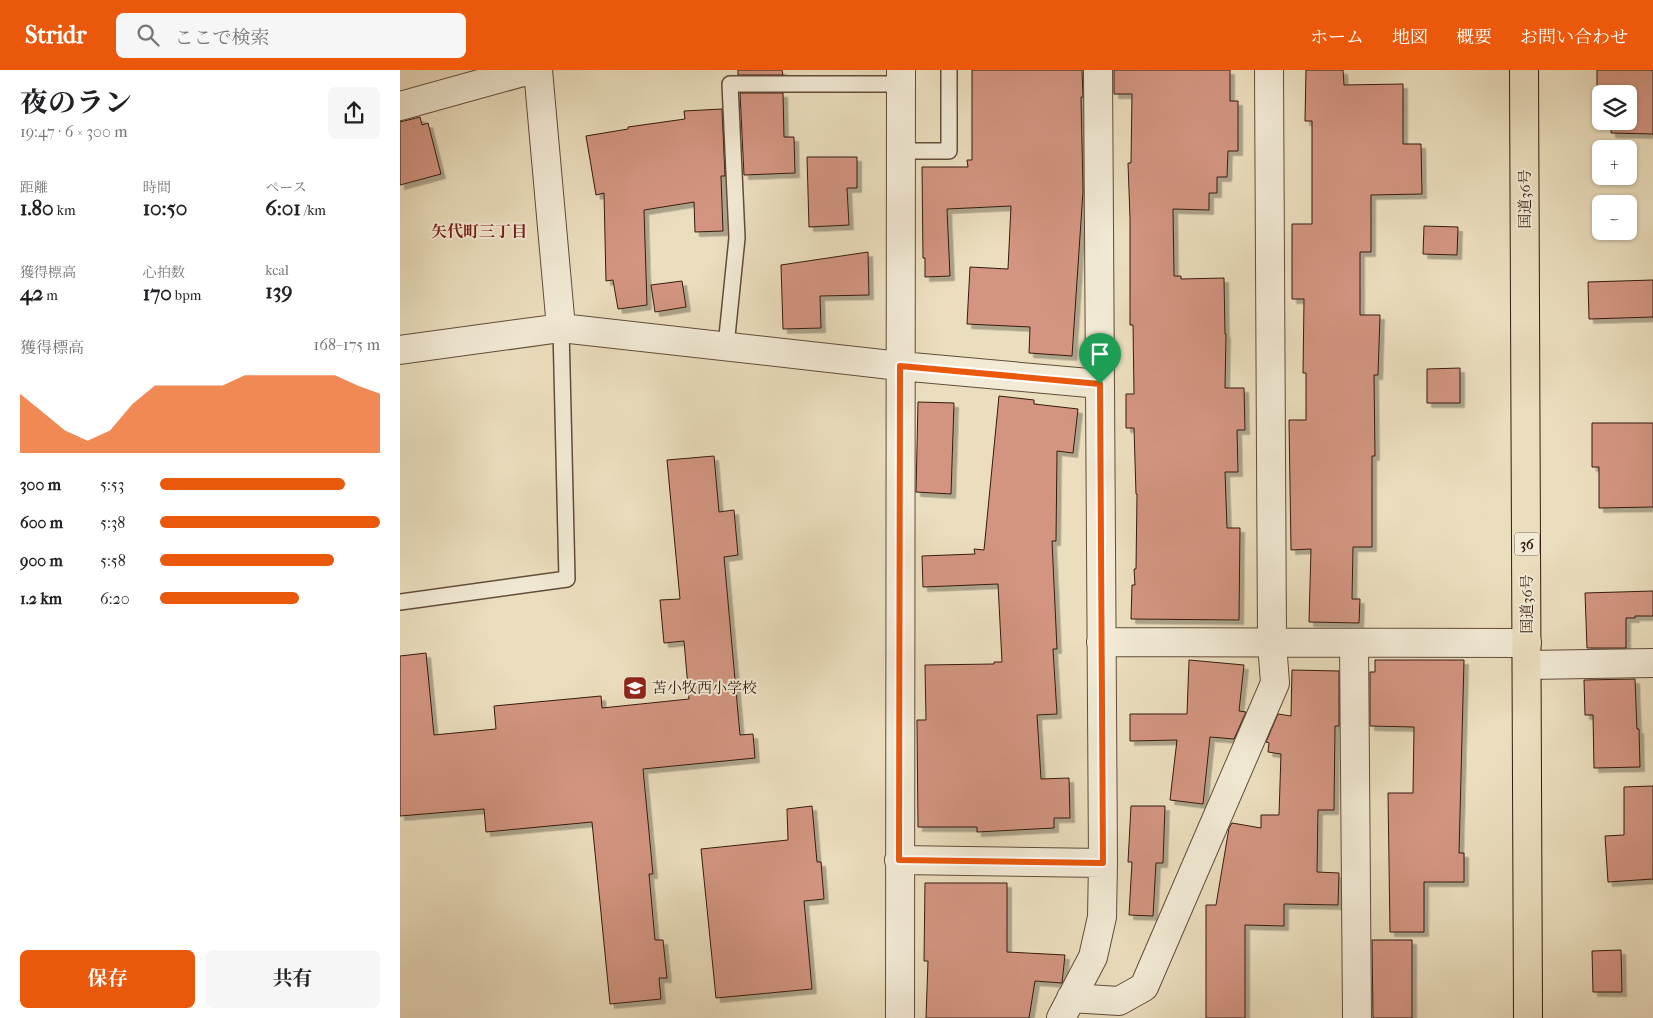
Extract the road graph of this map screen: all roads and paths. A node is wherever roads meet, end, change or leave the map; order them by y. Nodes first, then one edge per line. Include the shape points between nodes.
1 (530, 70) edge
2 (538, 70) edge
3 (948, 70) edge
4 (1098, 70) edge
5 (1269, 70) edge
6 (1524, 70) edge
7 (901, 77) edge
8 (400, 106) edge
9 (902, 152) junction
10 (562, 328) junction
11 (726, 346) junction
12 (400, 350) edge
13 (900, 366) junction
14 (1100, 384) junction
15 (400, 602) edge
16 (1101, 642) junction
17 (1272, 643) junction
18 (1354, 643) junction
19 (1528, 654) junction
20 (1653, 663) edge
21 (899, 860) junction
22 (1103, 863) junction
23 (1066, 1008) edge
24 (900, 1018) edge
25 (1357, 1018) edge
26 (1528, 1018) edge

1 - 8 street
2 - 10 street
3 - 9 lane via 949,151
4 - 14 street
5 - 17 street
6 - 19 highway, 国道36号 / 36
7 - 9 street
7 - 11 lane via 730,84 737,238
9 - 13 street
10 - 11 street
10 - 12 street
10 - 15 lane via 567,579
11 - 13 street
13 - 14 street
13 - 21 street
14 - 16 street
16 - 17 street
16 - 22 street
17 - 18 street
17 - 23 street via 1275,683 1144,987 1120,1001
18 - 19 street
18 - 25 street
19 - 20 street
19 - 26 highway, 国道36号 / 36
21 - 22 street
21 - 24 street
22 - 23 street via 1102,917 1093,957

